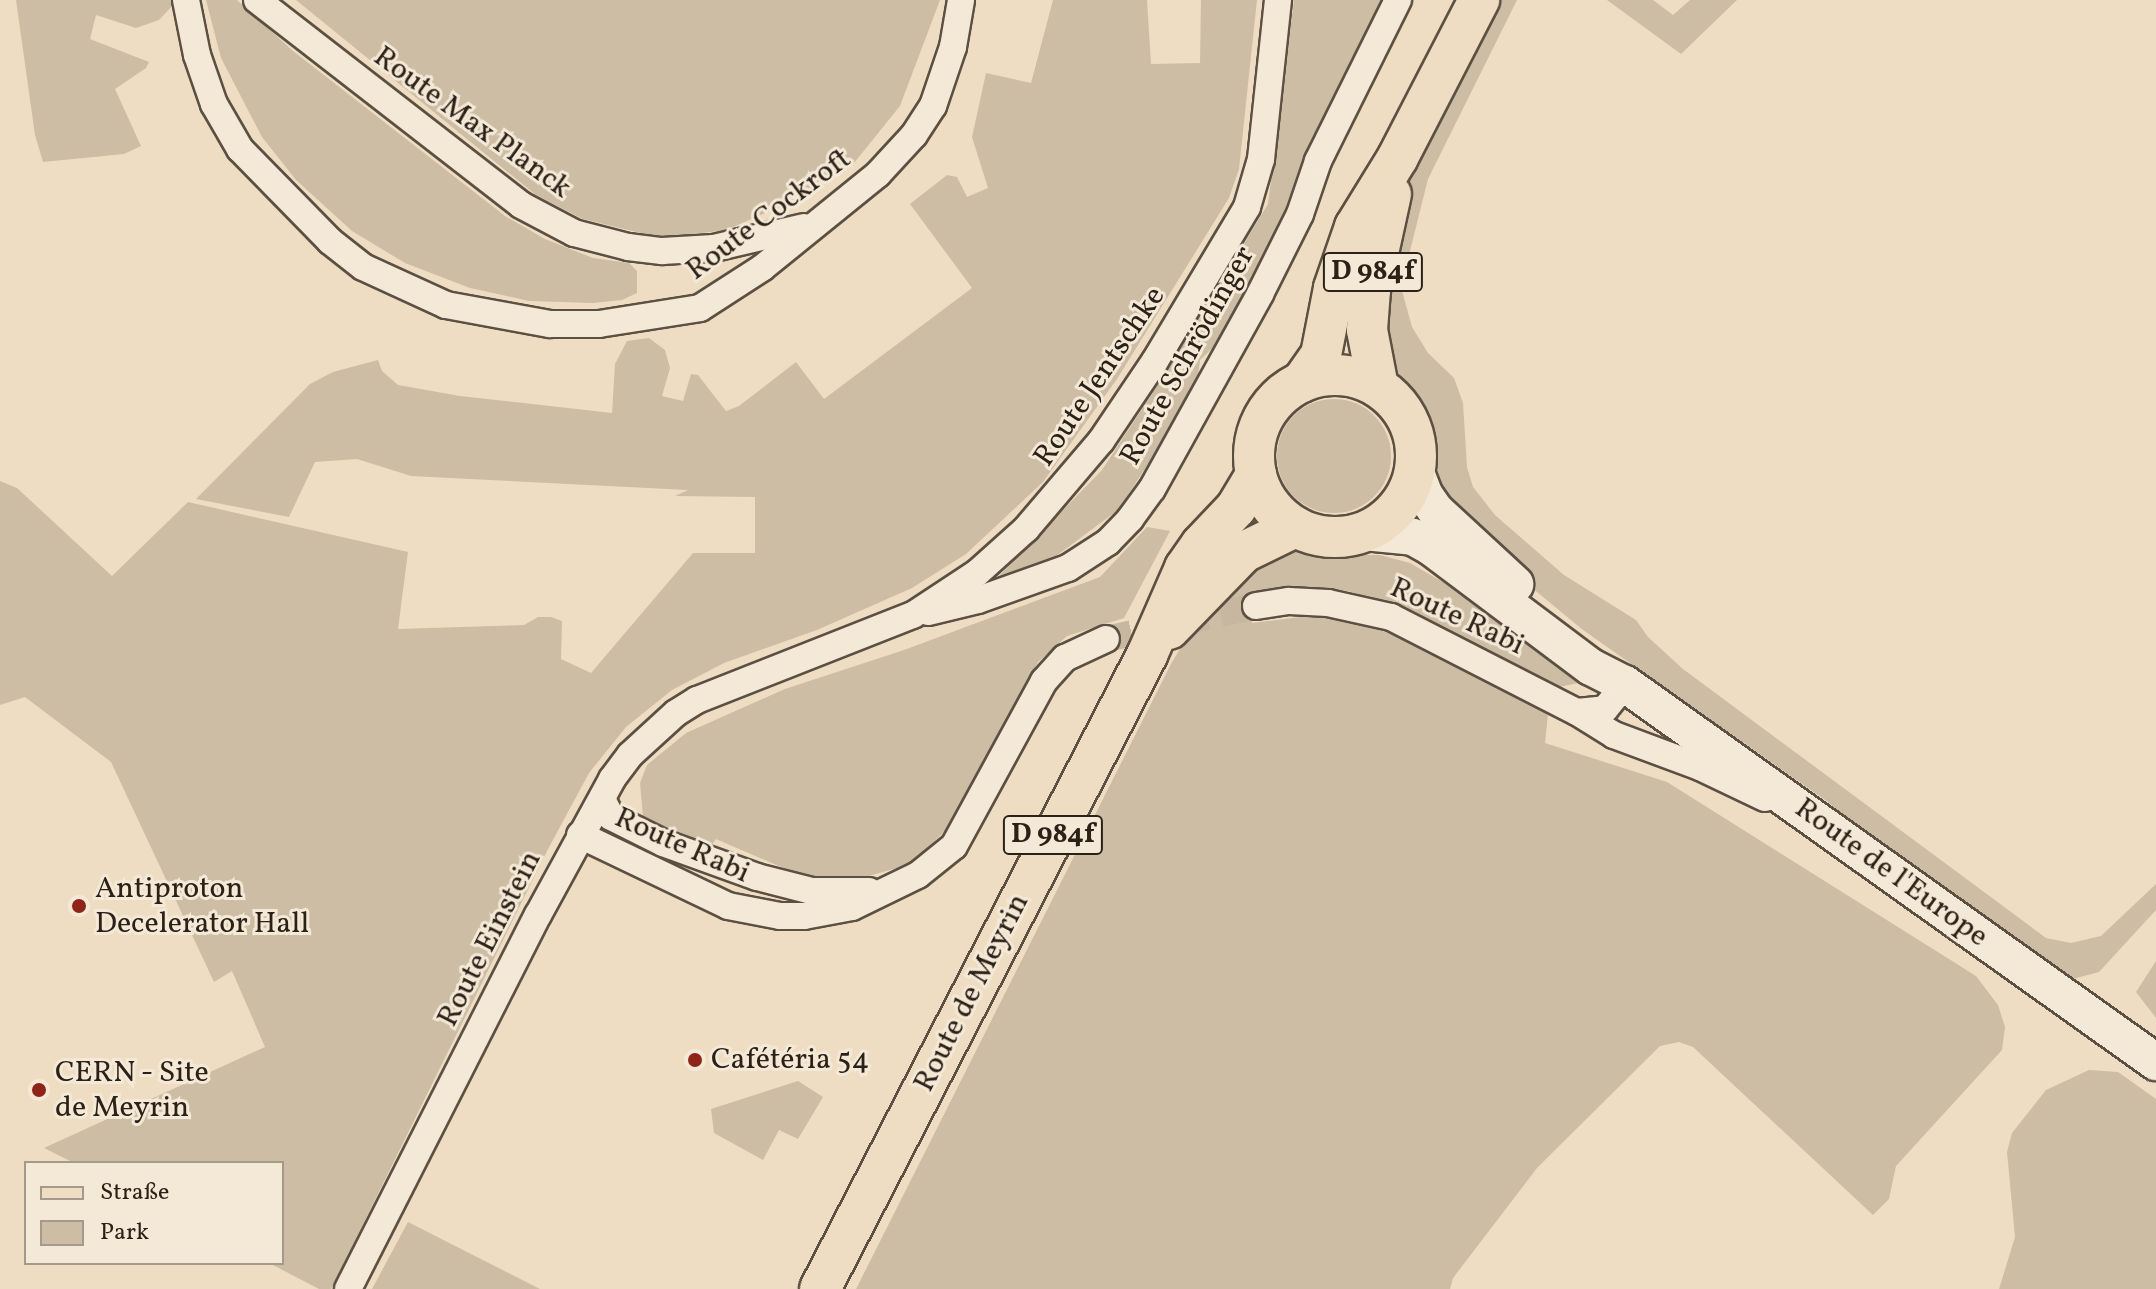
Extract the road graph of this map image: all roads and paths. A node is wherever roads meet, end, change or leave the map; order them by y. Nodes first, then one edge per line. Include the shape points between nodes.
1 (186, 0) edge
2 (961, 0) edge
3 (1278, 0) edge
4 (1398, 0) edge
5 (1479, 0) edge
6 (264, 6) edge
7 (1398, 157) junction
8 (812, 225) junction
9 (1302, 382) junction
10 (1378, 387) junction
11 (1415, 470) junction
12 (1256, 475) junction
13 (1295, 527) junction
14 (1364, 532) junction
15 (1256, 606) tunnel mouth
16 (913, 615) junction
17 (1106, 639) tunnel mouth
18 (1147, 655) junction
19 (753, 676) joint
20 (1625, 684) junction
21 (1577, 712) junction
22 (602, 799) junction
23 (1832, 832) junction
24 (580, 835) junction
25 (896, 887) junction
26 (2156, 1062) edge
27 (348, 1289) edge
28 (820, 1289) edge

1 - 8 street, Route Cockroft via 214,104 260,173 363,267 446,305 550,324 676,314 700,308 762,268
2 - 8 street, Route Cockroft via 953,47 933,106 914,135 878,174
3 - 16 street, Route Jentschke via 1261,159 1247,207 1232,233 1155,361 1063,490 977,573
4 - 16 street, Route Schrödinger via 1318,161 1300,214 1260,294 1152,489 1130,519 1088,557 1045,579
5 - 7 main road, D 984f
6 - 8 street, Route Max Planck via 521,205 574,233 662,251 714,248
7 - 9 main road, D 984f via 1355,227 1334,288 1321,355
7 - 10 main road, D 984f via 1370,290 1367,330
9 - 10 main road via 1339,375
9 - 12 main road via 1281,395 1265,415 1254,451
10 - 11 main road via 1406,417 1415,442
11 - 14 main road via 1398,507
11 - 20 street, Route de l'Europe via 1436,511
12 - 13 main road via 1273,509
12 - 18 main road, Route de Meyrin / D 984f via 1236,508 1185,568
13 - 14 main road via 1336,538
13 - 18 main road, Route de Meyrin / D 984f via 1244,552
14 - 20 street, Route de l'Europe via 1413,537 1431,547 1591,667
15 - 21 street, Route Rabi via 1309,601 1371,610
16 - 19 street, Route Jentschke
17 - 25 street, Route Rabi via 1055,667 954,846
18 - 28 main road, Route de Meyrin / D 984f
19 - 22 street, Route Einstein via 676,713 630,755
20 - 21 street via 1605,709
20 - 23 street, Route de l'Europe
21 - 23 street, Route Rabi via 1614,735 1700,767
22 - 24 street, Route Einstein
22 - 25 street, Route Rabi via 611,817 663,843 784,886 840,893
23 - 26 street, Route de l'Europe
24 - 25 street, Route Rabi via 693,891 754,913 828,913
24 - 27 street, Route Einstein

